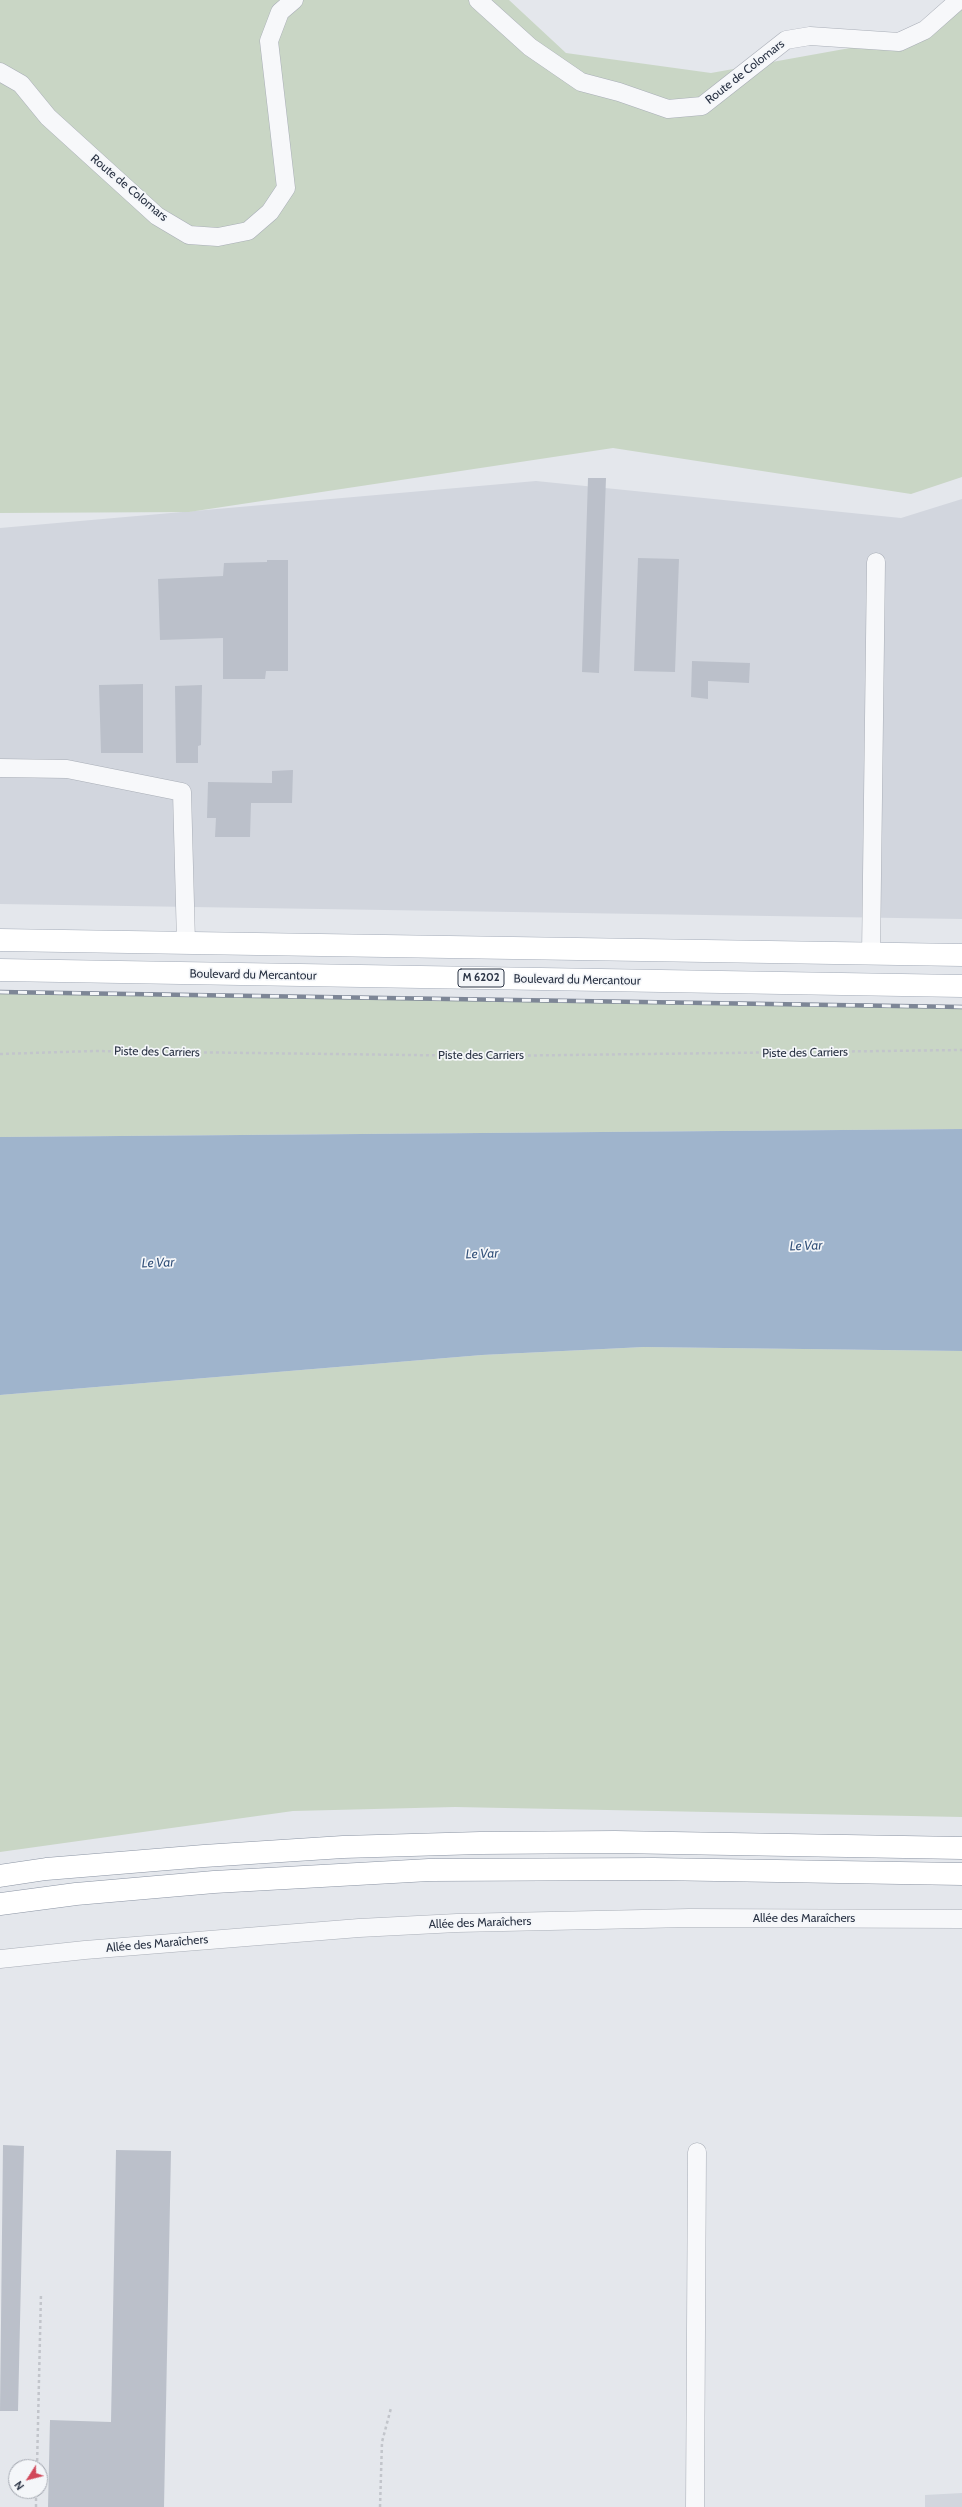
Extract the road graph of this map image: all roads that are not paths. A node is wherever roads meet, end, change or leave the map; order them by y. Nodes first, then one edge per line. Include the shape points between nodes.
1 (294, 0) edge
2 (478, 0) edge
3 (958, 0) edge
4 (0, 72) edge
5 (876, 562) dead end
6 (0, 768) edge
7 (0, 940) edge
8 (186, 942) junction
9 (871, 954) junction
10 (962, 955) edge
11 (0, 970) edge
12 (962, 986) edge
13 (962, 1848) edge
14 (962, 1874) edge
15 (0, 1876) edge
16 (0, 1904) edge
17 (962, 1919) edge
18 (0, 1959) edge
19 (697, 2152) dead end
20 (695, 2507) edge

1 - 4 street, Route de Colomars via 280,12 269,41 286,188 270,212 248,231 218,236 189,235 157,216 48,117 21,84
2 - 3 street, Route de Colomars via 530,47 580,82 668,109 702,106 786,40 810,36 899,42 925,30
5 - 9 street
6 - 8 street via 67,769 182,792
7 - 8 main road
8 - 9 main road
9 - 10 main road
11 - 12 main road, Boulevard du Mercantour / M 6202
13 - 15 main road via 614,1842 343,1847 46,1869
14 - 16 main road via 654,1869 429,1870 214,1882 76,1894
17 - 18 street, Allée des Maraîchers via 689,1918 457,1923 336,1930
19 - 20 street

